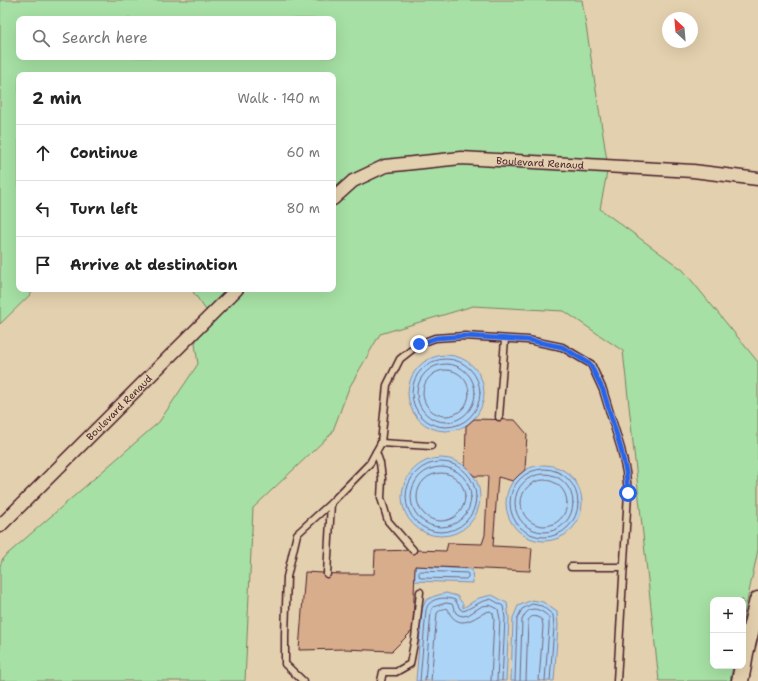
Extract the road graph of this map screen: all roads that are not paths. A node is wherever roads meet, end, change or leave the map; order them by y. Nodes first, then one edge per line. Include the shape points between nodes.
1 (758, 179) edge
2 (336, 196) edge
3 (234, 292) edge
4 (505, 339) junction
5 (499, 417) dead end
6 (381, 443) junction
7 (431, 446) dead end
8 (376, 452) junction
9 (331, 503) junction
10 (0, 526) edge
11 (413, 550) dead end
12 (571, 567) dead end
13 (624, 567) junction
14 (327, 574) dead end
15 (420, 592) dead end
16 (758, 600) edge
17 (746, 650) edge
18 (742, 669) edge
19 (303, 681) edge
20 (381, 681) edge
21 (617, 681) edge
22 (740, 681) edge

1 - 2 street, Boulevard Renaud via 693,172 461,158 385,166 353,182
3 - 10 street, Boulevard Renaud
4 - 5 lane
4 - 6 lane via 465,336 436,338 419,344 400,358 387,385
4 - 13 lane via 528,340 562,347 590,364 603,390 626,472 628,493
6 - 7 lane
6 - 8 lane
8 - 9 lane via 370,463
8 - 11 lane via 382,479 381,498 388,521
9 - 14 lane
9 - 19 lane via 297,534 287,577 285,664
12 - 13 lane
13 - 21 lane
15 - 20 lane via 410,664 396,672 383,672
16 - 17 street
18 - 22 street

